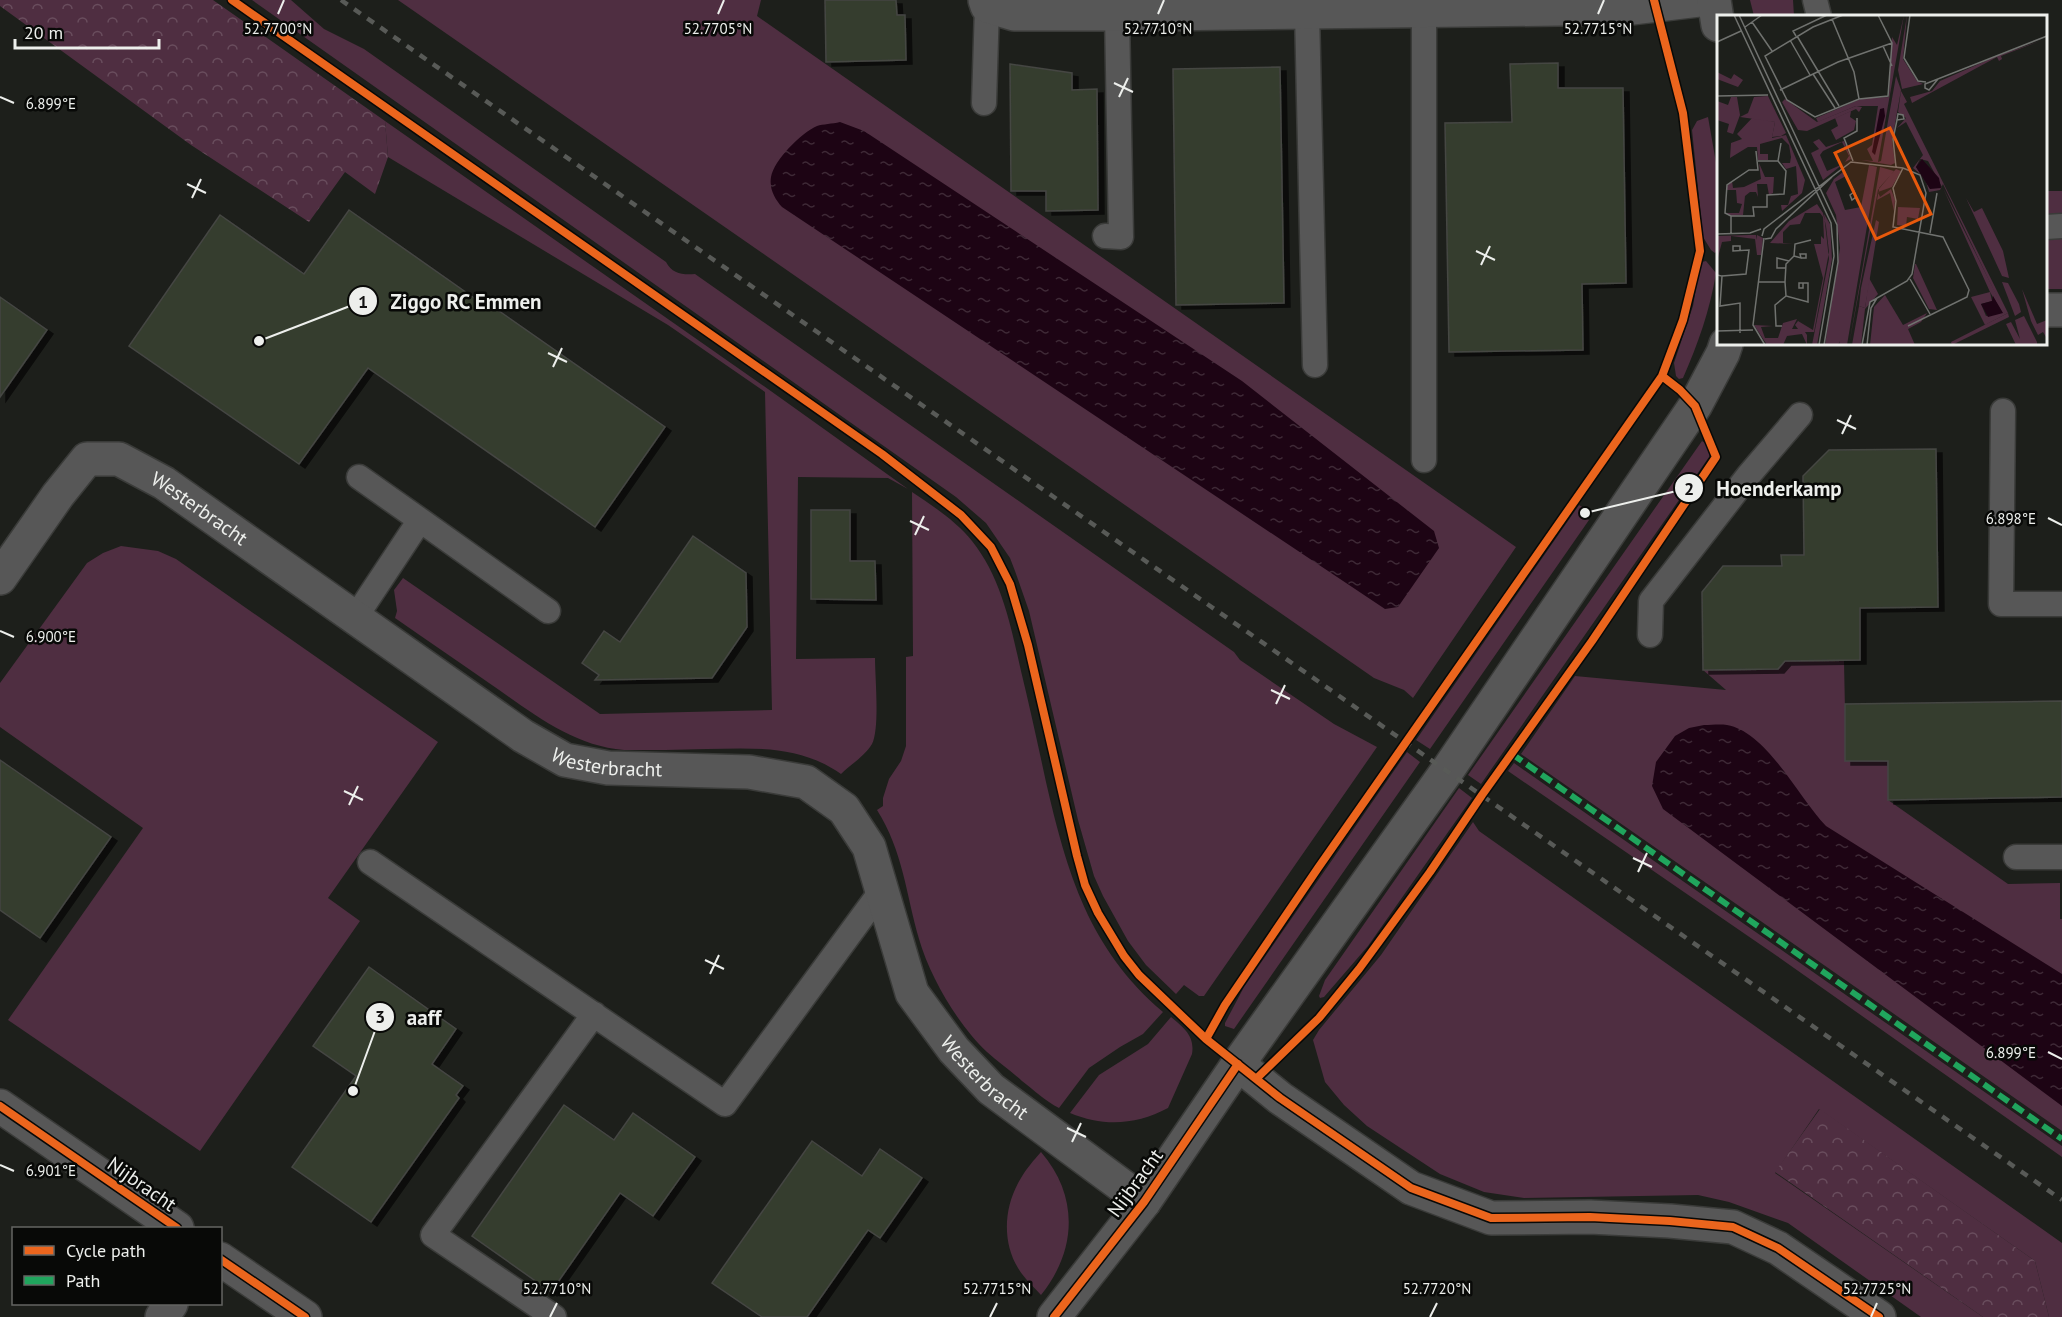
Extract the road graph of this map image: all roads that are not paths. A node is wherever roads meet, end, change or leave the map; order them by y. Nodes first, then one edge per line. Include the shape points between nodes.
1 (1699, 0) edge
2 (1714, 0) edge
3 (1815, 0) edge
4 (986, 3) edge
5 (1458, 5) edge
6 (1117, 7) edge
7 (1424, 10) junction
8 (1307, 12) junction
9 (1717, 15) edge
10 (1819, 15) edge
11 (984, 103) dead end
12 (1106, 236) dead end
13 (1726, 345) edge
14 (1315, 365) dead end
15 (2003, 411) dead end
16 (1800, 415) dead end
17 (1424, 460) dead end
18 (359, 477) dead end
19 (420, 520) junction
20 (0, 578) edge
21 (2062, 604) edge
22 (548, 611) dead end
23 (355, 618) junction
24 (1650, 635) dead end
25 (2016, 856) dead end
26 (2062, 856) edge
27 (370, 862) dead end
28 (882, 890) junction
29 (594, 1014) junction
30 (1238, 1064) junction
31 (0, 1106) edge
32 (1144, 1202) junction
33 (176, 1227) edge
34 (222, 1259) edge
35 (305, 1317) edge
36 (554, 1317) edge
37 (1054, 1317) edge
38 (1879, 1317) edge

1 - 5 street via 1632,8
2 - 9 street
3 - 10 lane
4 - 6 street via 1014,14
4 - 11 lane
5 - 7 street
6 - 8 street
6 - 12 lane via 1121,237
7 - 8 street
7 - 17 lane
8 - 14 lane
13 - 30 street, Nijbracht via 1695,406 1447,771
15 - 21 lane via 2001,604
16 - 24 lane via 1652,601
18 - 19 lane
19 - 22 lane
19 - 23 lane
20 - 23 street, Westerbracht via 87,459 119,459 164,483
23 - 28 street, Westerbracht via 523,736 565,760 608,768 749,771 806,782 844,809 869,847
25 - 26 lane
27 - 29 lane
28 - 29 lane via 725,1104
28 - 32 street, Westerbracht via 912,993 954,1050 991,1089
29 - 36 lane via 433,1235
30 - 32 street, Nijbracht
30 - 38 street via 1280,1098 1411,1188 1491,1218 1590,1217 1733,1227 1778,1248
31 - 33 street, Nijbracht
32 - 37 street, Nijbracht
34 - 35 street

